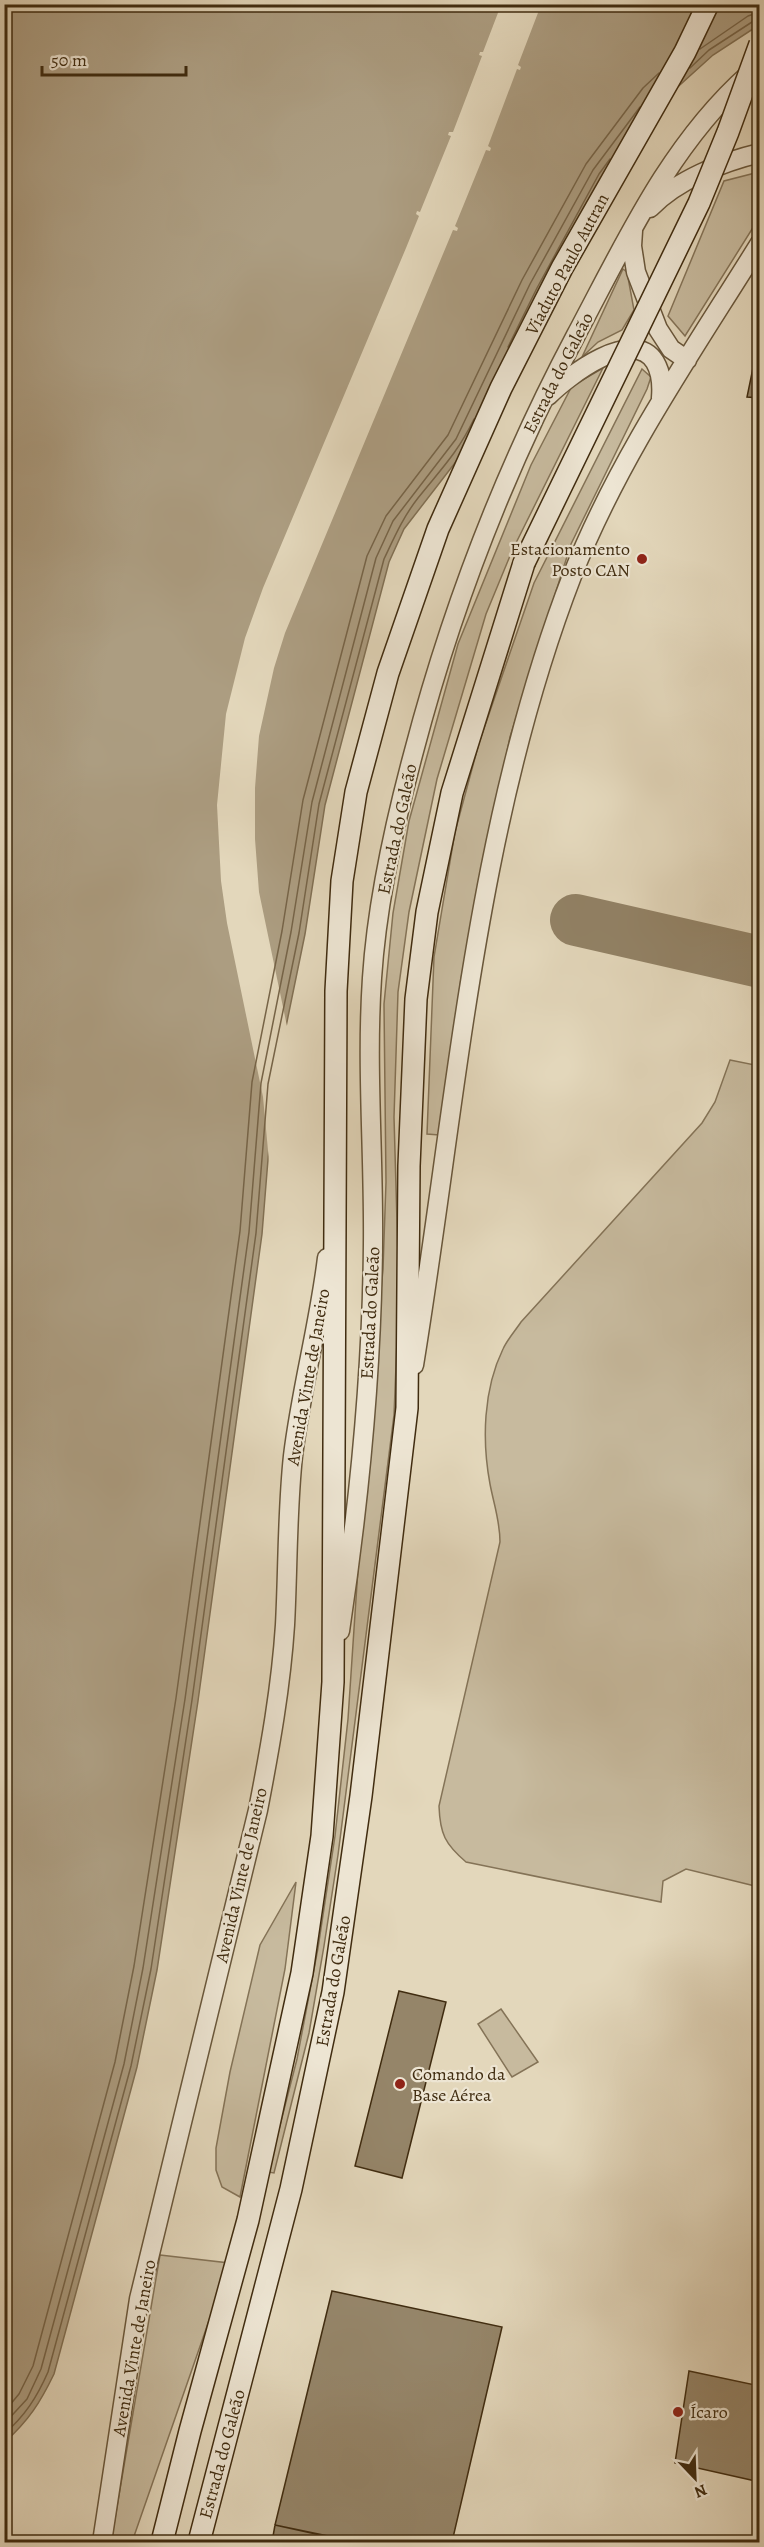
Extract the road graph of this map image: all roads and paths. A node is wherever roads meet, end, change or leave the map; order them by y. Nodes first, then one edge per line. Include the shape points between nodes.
1 (708, 4) edge
2 (759, 44) edge
3 (759, 65) edge
4 (759, 153) edge
5 (635, 224) junction
6 (759, 243) edge
7 (687, 360) junction
8 (661, 398) junction
9 (537, 408) junction
10 (438, 529) joint
11 (333, 1200) junction
12 (407, 1408) junction
13 (333, 1682) junction
14 (190, 2431) junction
15 (102, 2542) edge
16 (149, 2542) edge
17 (162, 2542) edge
18 (199, 2542) edge

1 - 10 main road, Viaduto Paulo Autran via 685,52 562,268 501,388
2 - 12 main road, Estrada do Galeão, bridge via 699,203 524,563 452,794 426,923 416,999 409,1154
3 - 5 street, Estrada do Galeão via 705,119 669,166
4 - 5 street via 674,189 656,201
5 - 7 street via 632,246 636,272 658,329 671,349
5 - 9 street, Estrada do Galeão
6 - 7 street, Estrada do Galeão
7 - 8 street, Estrada do Galeão
8 - 9 street via 661,378 654,360 628,349 578,371
8 - 12 street, Estrada do Galeão via 573,573 543,657 509,785 486,892
9 - 13 street, Estrada do Galeão via 478,549 433,678 396,817 379,914 372,978 370,1059 371,1318 361,1460
10 - 11 main road, Estrada do Galeão via 388,673 356,792 342,881
11 - 13 main road, Estrada do Galeão
11 - 15 street, Avenida Vinte de Janeiro via 323,1290 293,1458 285,1626 273,1731 258,1810 139,2298
12 - 18 main road, Estrada do Galeão via 361,1796 333,1992 291,2189
13 - 14 main road, Estrada do Galeão via 322,1836 302,1973 248,2220
14 - 16 main road
14 - 17 main road, Estrada do Galeão

